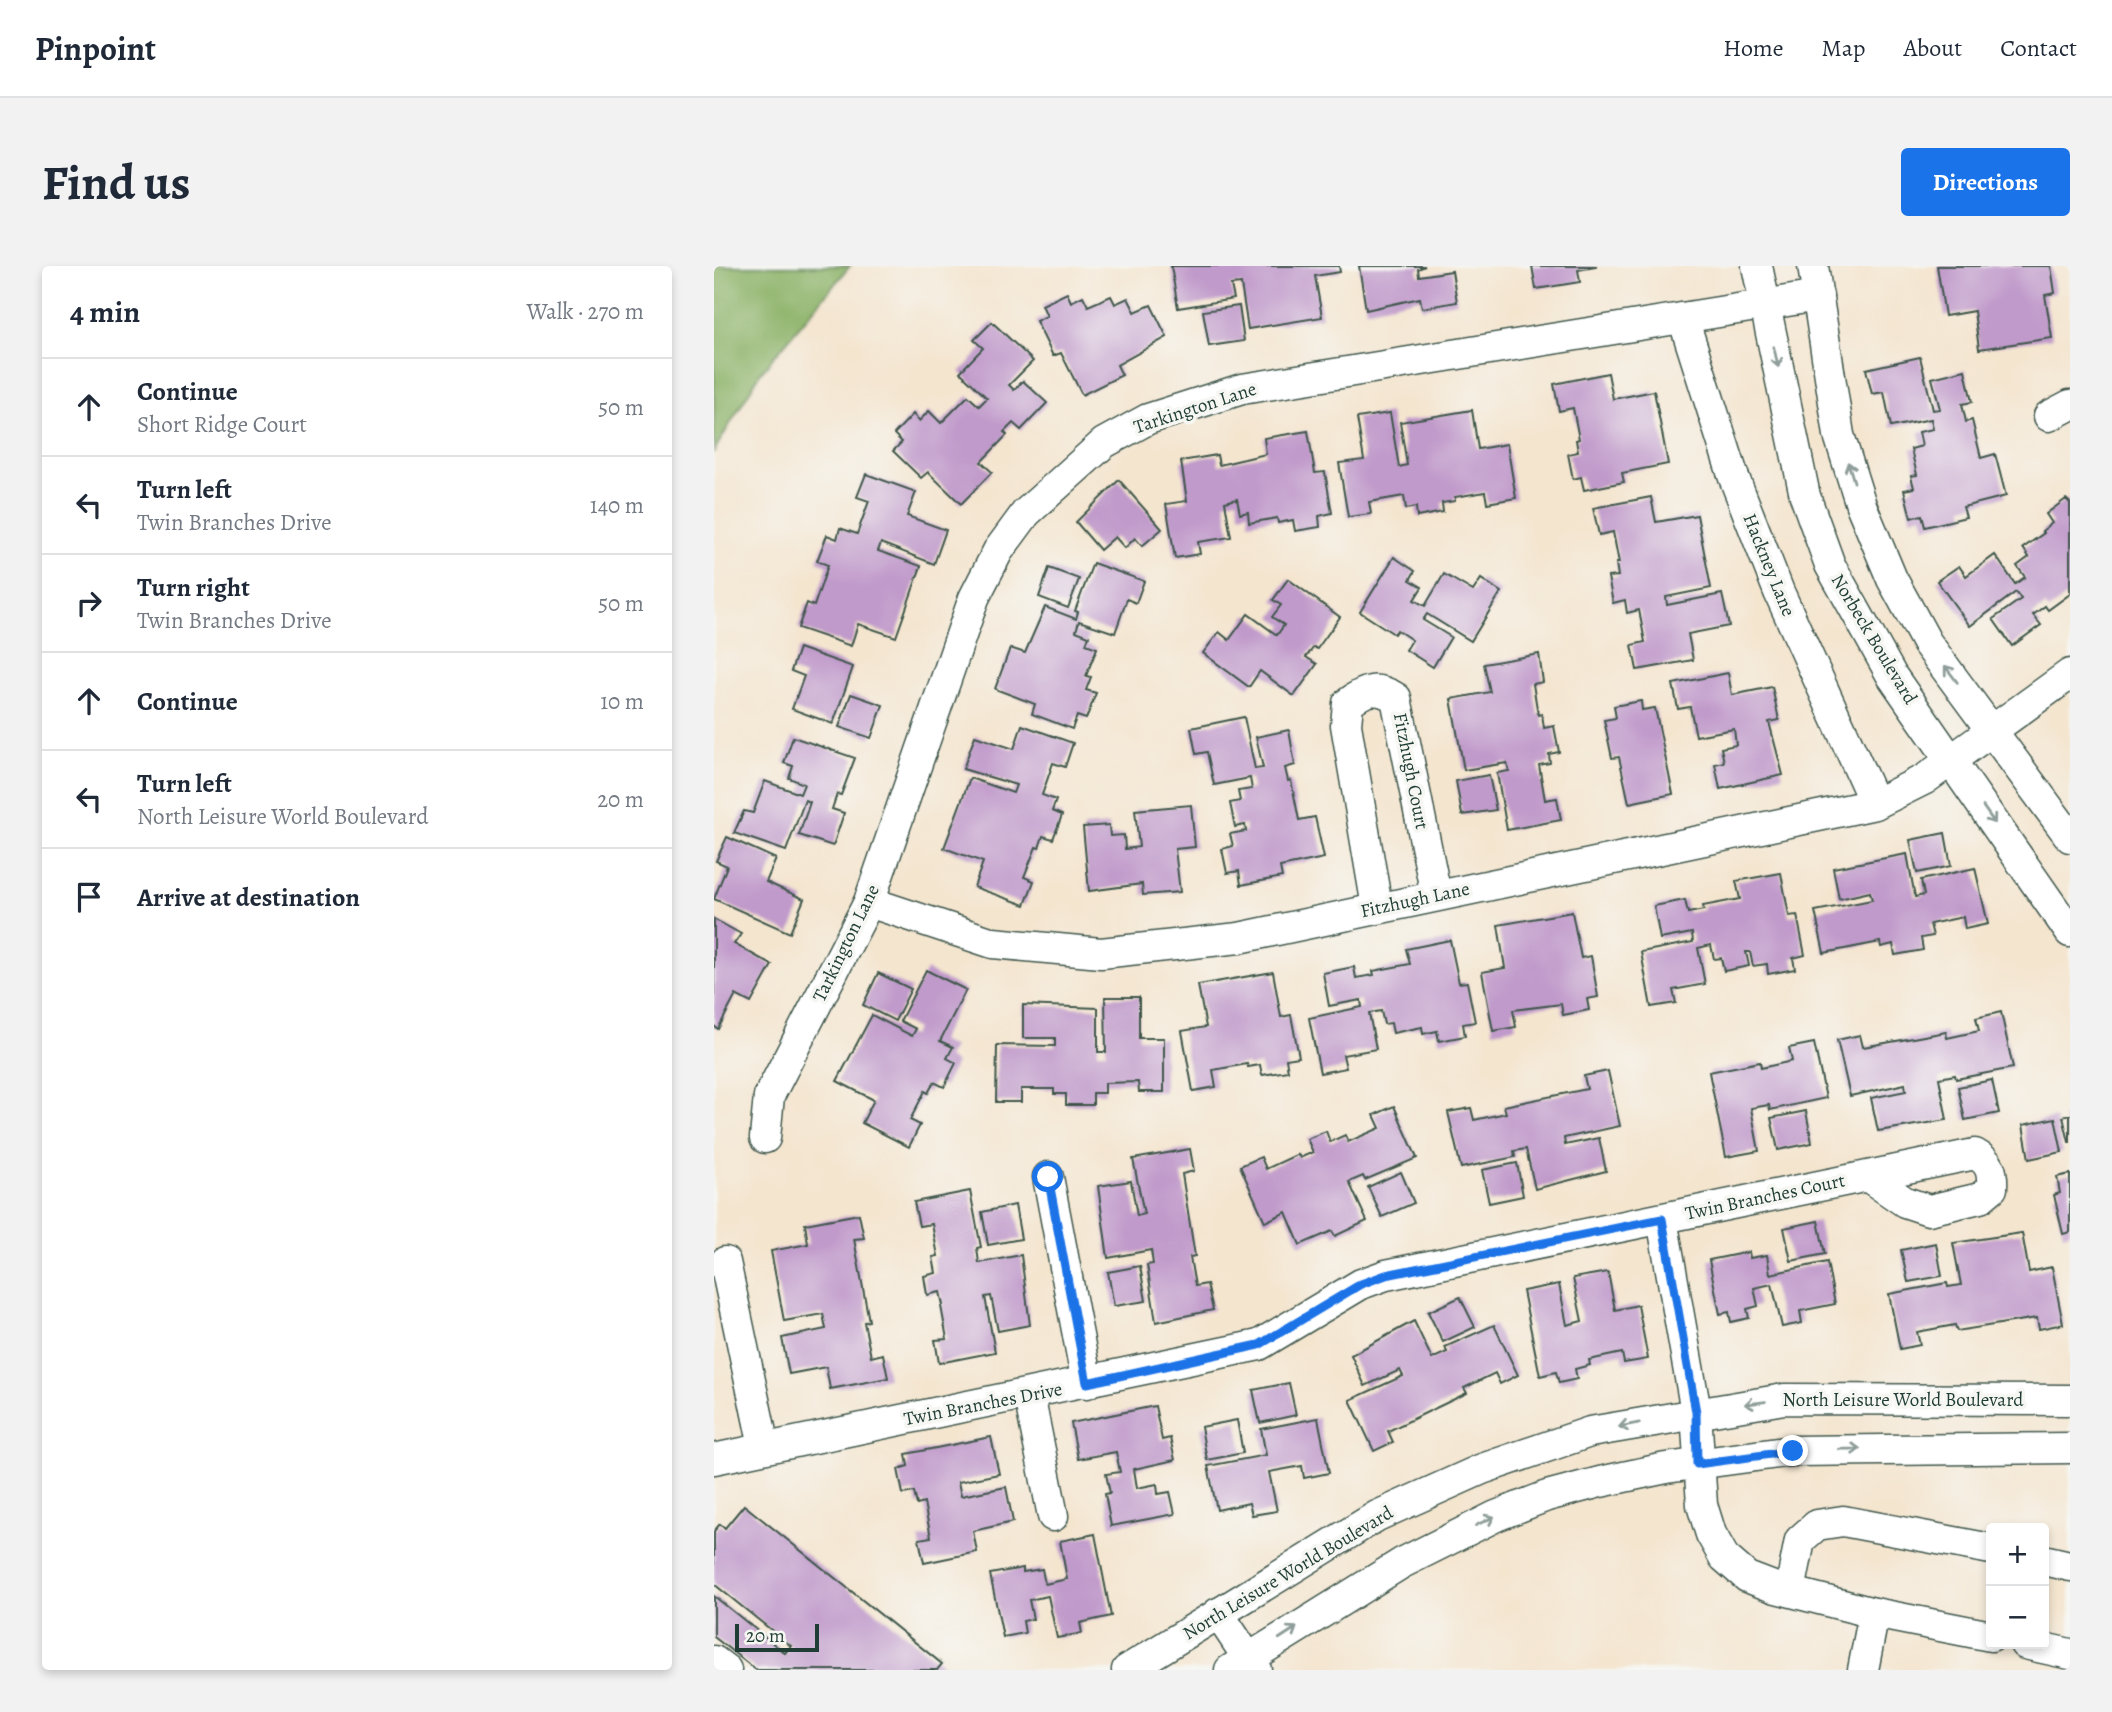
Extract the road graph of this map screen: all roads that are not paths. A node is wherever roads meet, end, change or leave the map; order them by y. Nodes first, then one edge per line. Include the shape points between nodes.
1 (1757, 266) edge
2 (1813, 266) edge
3 (1818, 296) junction
4 (1764, 305) junction
5 (1683, 318) junction
6 (2070, 674) edge
7 (1993, 729) junction
8 (1950, 759) junction
9 (1875, 804) junction
10 (2070, 837) edge
11 (1436, 895) junction
12 (869, 902) junction
13 (1377, 907) junction
14 (2070, 932) edge
15 (765, 1138) dead end
16 (1867, 1176) dead end
17 (1048, 1177) dead end
18 (1662, 1219) junction
19 (725, 1262) dead end
20 (1087, 1383) junction
21 (1029, 1395) junction
22 (2070, 1400) edge
23 (1696, 1412) junction
24 (764, 1447) junction
25 (2070, 1448) edge
26 (714, 1459) edge
27 (1697, 1464) junction
28 (1053, 1516) dead end
29 (1986, 1548) edge
30 (2049, 1561) edge
31 (2070, 1566) edge
32 (1790, 1591) junction
33 (1874, 1612) junction
34 (1218, 1613) junction
35 (1986, 1635) edge
36 (2048, 1649) edge
37 (2070, 1654) edge
38 (714, 1661) edge
39 (1245, 1666) edge
40 (726, 1670) edge
41 (1127, 1670) edge
42 (1863, 1670) edge

1 - 4 street, Norbeck Boulevard
2 - 3 street
3 - 4 street, Tarkington Lane
7 -> 3 street via 1927,643 1892,579 1861,505 1839,435
4 - 5 street, Tarkington Lane
4 -> 8 street, Norbeck Boulevard via 1805,496 1830,565 1892,676
5 - 9 street, Hackney Lane via 1732,475 1779,592
5 - 12 street, Tarkington Lane via 1242,389 1148,419 1104,443 1026,513 998,551 974,598
6 - 7 street, Fitzhugh Lane
7 - 8 street, Fitzhugh Lane
7 - 10 street
8 - 9 street, Fitzhugh Lane via 1925,779
8 -> 14 street, Norbeck Boulevard
9 - 11 street, Fitzhugh Lane
11 - 13 street, Fitzhugh Lane
11 - 13 street, Fitzhugh Court via 1396,698 1382,689 1363,691 1348,703 1346,725
12 - 13 street, Fitzhugh Lane via 993,943 1101,953 1239,937
12 - 15 street, Tarkington Lane via 769,1096
16 - 18 street, Twin Branches Court
17 - 20 street
18 - 20 street, Twin Branches Drive via 1386,1275 1361,1284 1259,1345
18 - 23 street
19 - 24 street
20 - 21 street, Twin Branches Drive
21 - 24 street, Twin Branches Drive
21 - 28 street
22 -> 23 street, North Leisure World Boulevard via 1784,1398
23 - 27 street
23 -> 34 street, North Leisure World Boulevard via 1590,1433 1482,1469 1377,1516
24 - 26 street, Twin Branches Drive
27 -> 25 street via 1793,1451
27 - 32 street via 1702,1505 1724,1557 1747,1577
39 -> 27 street via 1402,1563 1496,1516 1600,1482
29 - 32 street via 1843,1521 1817,1525 1800,1540
30 - 31 street
32 - 33 street
33 - 35 street
33 - 42 street
34 - 39 street
34 - 41 street, North Leisure World Boulevard
36 - 37 street
38 - 40 street

